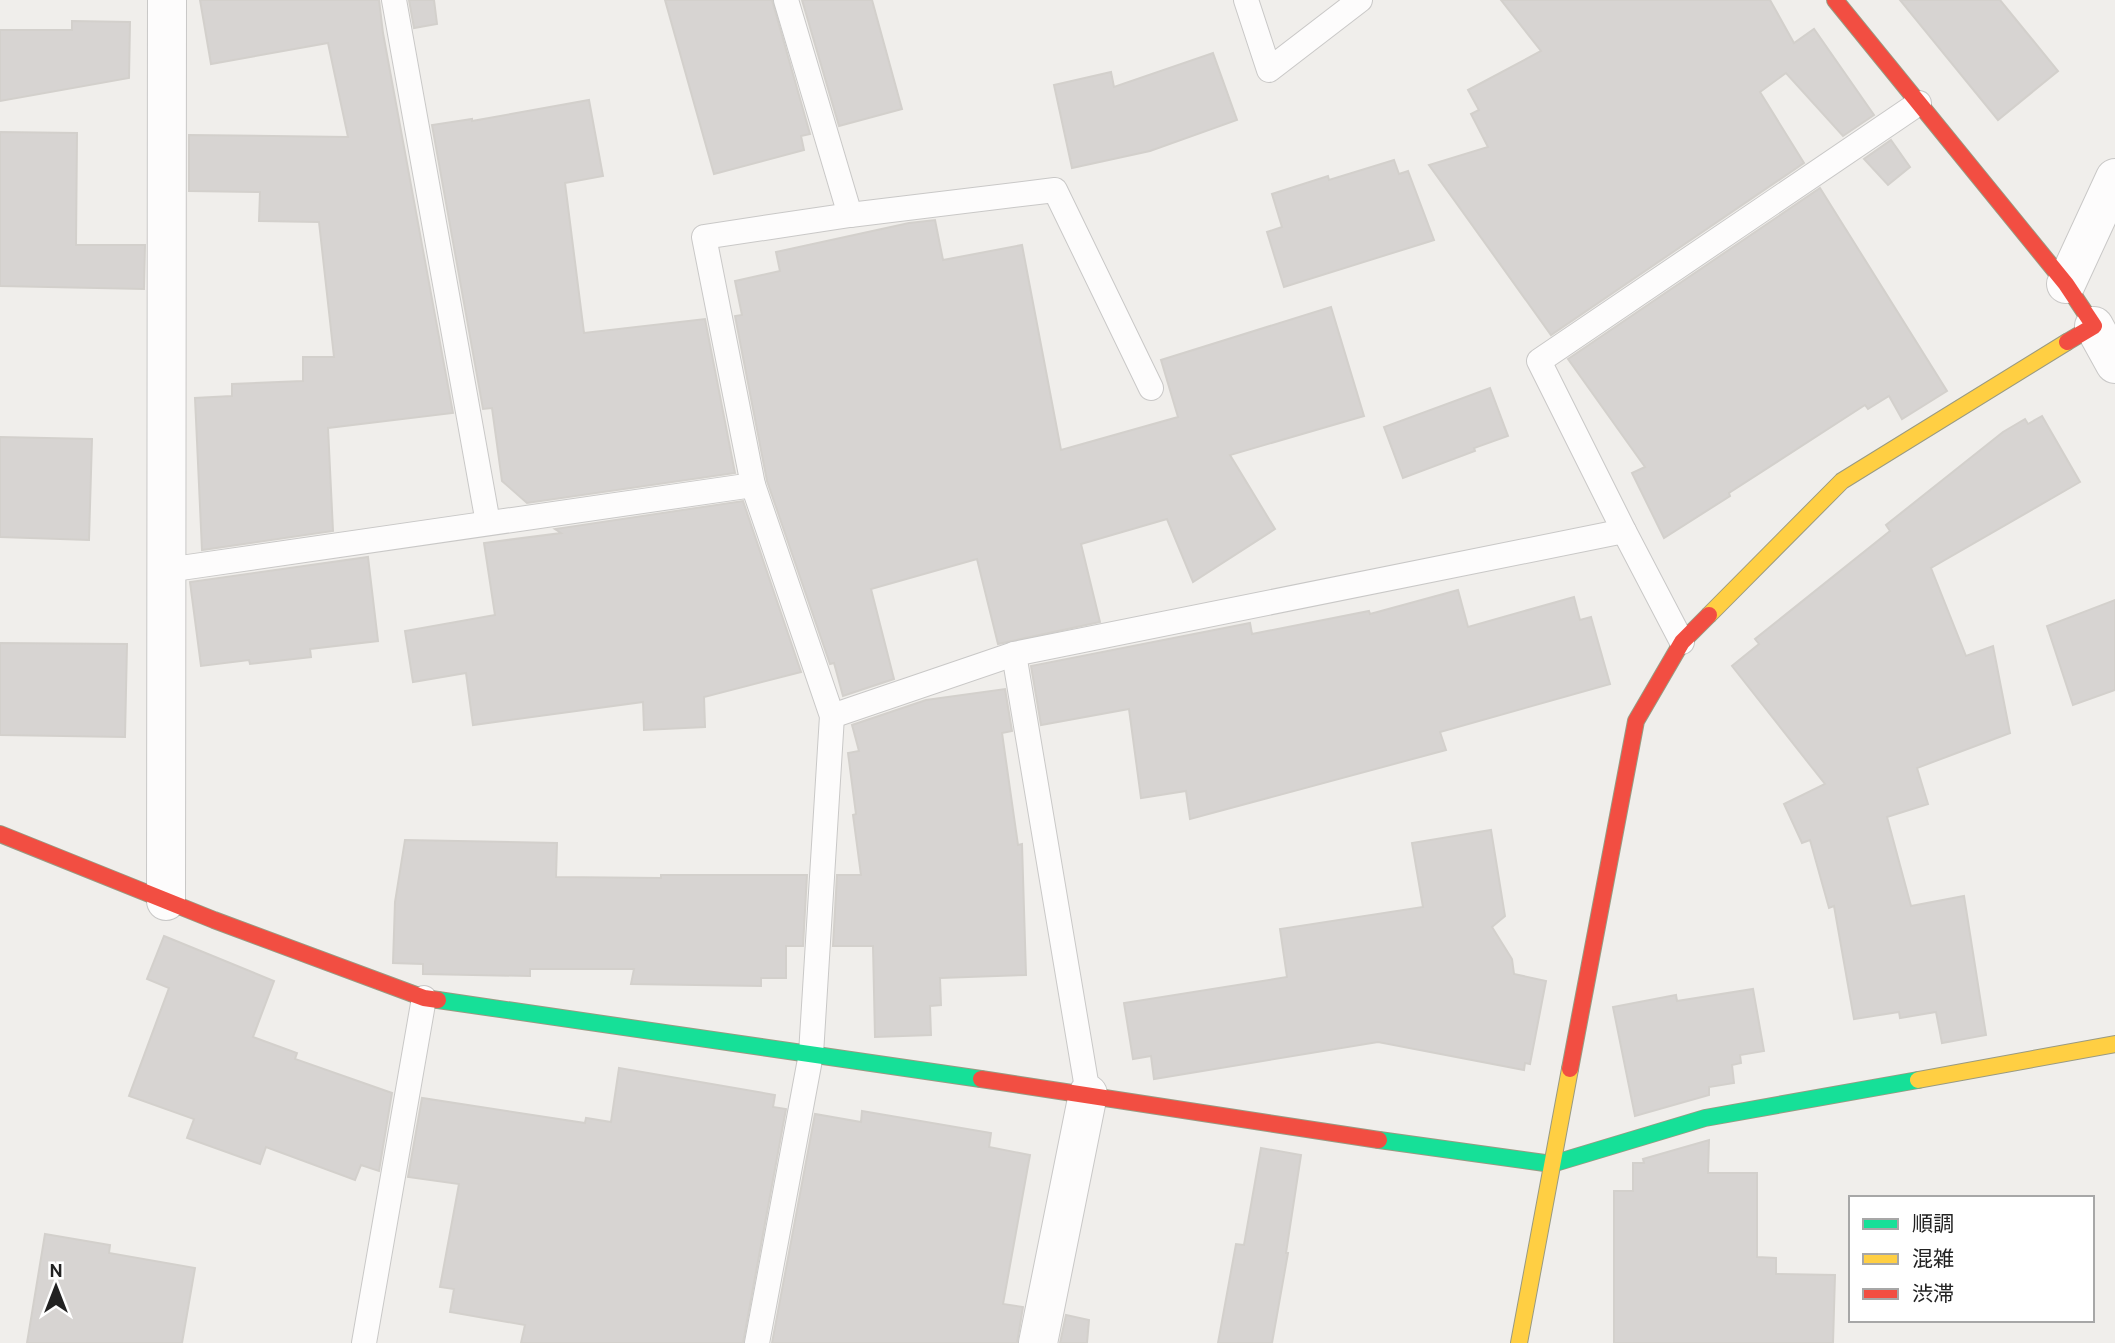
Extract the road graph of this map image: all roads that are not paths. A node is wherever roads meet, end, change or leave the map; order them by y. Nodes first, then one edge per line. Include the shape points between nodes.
1 (167, 0) edge
2 (394, 0) edge
3 (786, 0) edge
4 (1245, 0) edge
5 (1360, 0) edge
6 (1835, 0) edge
7 (1919, 103) junction
8 (2115, 178) edge
9 (850, 215) junction
10 (2066, 284) junction
11 (2094, 326) junction
12 (2115, 364) edge
13 (1151, 388) dead end
14 (753, 485) junction
15 (488, 523) junction
16 (1624, 531) junction
17 (167, 570) junction
18 (1682, 642) junction
19 (1014, 654) junction
20 (832, 716) junction
21 (0, 834) edge
22 (166, 901) junction
23 (424, 998) junction
24 (2115, 1044) edge
25 (811, 1054) junction
26 (1088, 1094) junction
27 (1552, 1164) junction
28 (364, 1343) edge
29 (757, 1343) edge
30 (1038, 1343) edge
31 (1520, 1343) edge

1 - 17 street
2 - 15 lane
3 - 9 lane
4 - 5 lane via 1269,70
6 - 7 street
7 - 10 street
7 - 16 lane via 1539,361
8 - 10 street
9 - 13 lane via 1055,190
9 - 14 lane via 704,237
10 - 11 street
11 - 12 street
11 - 18 street via 1842,481
14 - 15 lane
14 - 20 lane
15 - 17 lane
16 - 18 lane
16 - 19 lane
17 - 22 street
18 - 27 street via 1636,721
19 - 20 lane
19 - 26 lane
20 - 25 lane
21 - 22 street
22 - 23 street
23 - 25 street
23 - 28 lane
24 - 27 street via 1705,1118
25 - 26 street
25 - 29 lane
26 - 27 street
26 - 30 street
27 - 31 street

